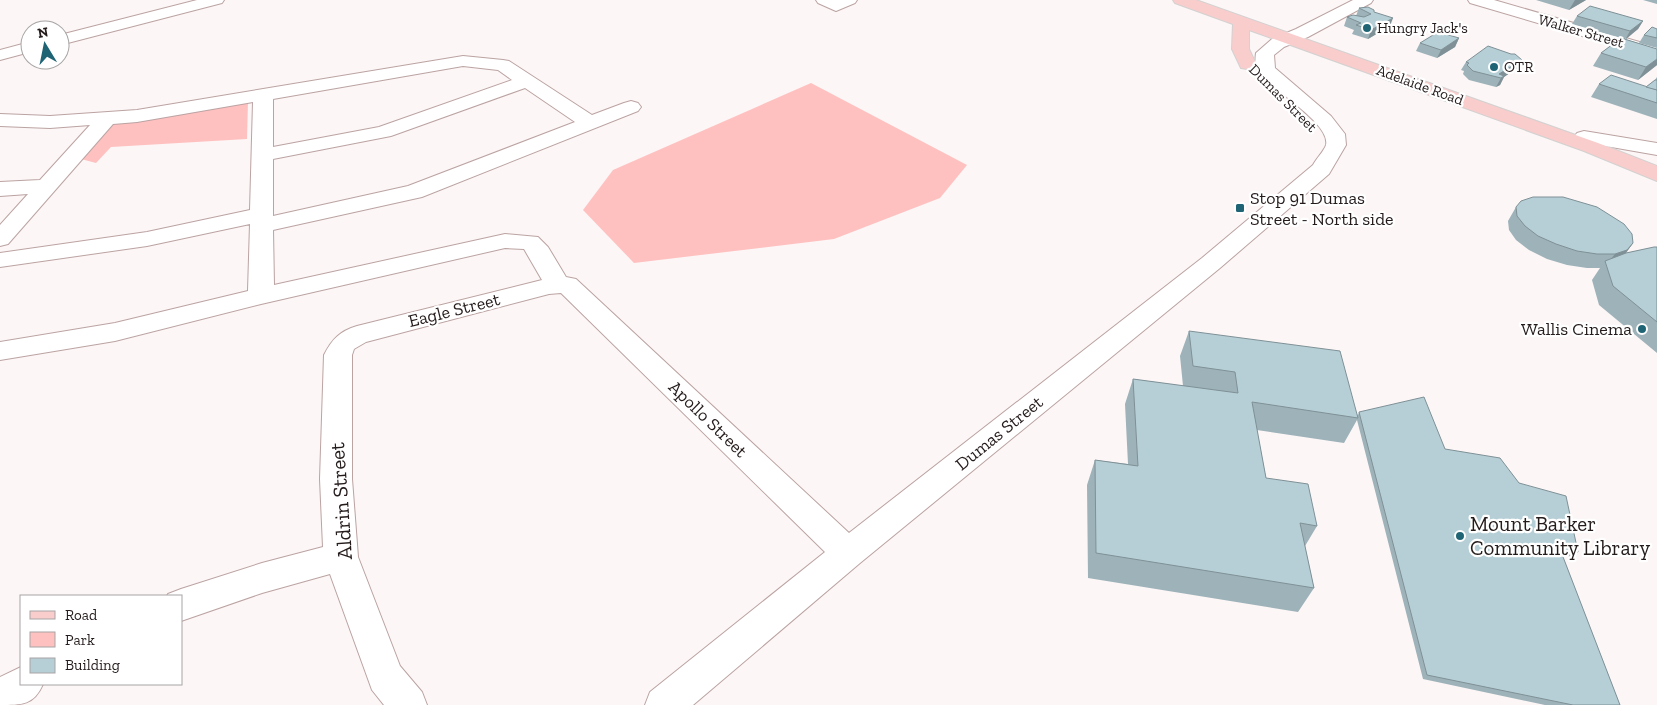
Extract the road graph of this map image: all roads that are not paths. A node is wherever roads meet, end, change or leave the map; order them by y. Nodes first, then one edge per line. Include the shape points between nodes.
1 (216, 0) edge
2 (824, 0) edge
3 (849, 0) edge
4 (1181, 0) edge
5 (1204, 0) edge
6 (1343, 0) edge
7 (1365, 0) edge
8 (1476, 0) edge
9 (1242, 22) junction
10 (1287, 32) junction
11 (70, 37) edge
12 (20, 50) edge
13 (1657, 53) edge
14 (0, 55) edge
15 (1247, 64) junction
16 (526, 81) junction
17 (263, 95) junction
18 (631, 107) dead end
19 (107, 118) junction
20 (0, 120) edge
21 (590, 123) junction
22 (1584, 137) junction
23 (1657, 149) edge
24 (263, 155) junction
25 (1330, 156) junction
26 (1657, 165) edge
27 (1657, 174) edge
28 (46, 186) junction
29 (0, 190) edge
30 (262, 220) junction
31 (0, 239) edge
32 (0, 260) edge
33 (562, 284) junction
34 (262, 296) junction
35 (343, 344) joint
36 (0, 351) edge
37 (848, 553) junction
38 (341, 557) junction
39 (182, 605) edge
40 (22, 685) edge
41 (0, 696) edge
42 (408, 705) edge
43 (664, 705) edge

1 - 11 street
2 - 3 street via 836,6
4 - 9 main road, Adelaide Road
5 - 10 main road, Adelaide Road
6 - 10 street
7 - 10 street
8 - 13 street, Walker Street
9 - 10 main road, Adelaide Road
9 - 15 main road via 1240,55
10 - 15 street, Dumas Street via 1258,40 1246,54
10 - 22 main road, Adelaide Road
10 - 25 street, Dumas Street via 1265,53 1267,70 1336,134 1336,145
10 - 27 main road, Adelaide Road
12 - 14 street
15 - 25 street, Dumas Street via 1310,124 1324,140
16 - 17 street via 503,66 463,61
16 - 21 street
16 - 24 street via 384,132
17 - 19 street
17 - 24 street
18 - 21 street
19 - 20 street via 50,122
19 - 28 street
21 - 30 street via 414,192
22 - 23 street
22 - 26 main road, Adelaide Road
24 - 30 street
25 - 37 street, Dumas Street via 1321,169 1211,263
28 - 29 street
28 - 31 street
30 - 32 street
30 - 34 street
33 - 34 street, Apollo Street via 536,247 519,240
33 - 35 street, Eagle Street via 357,335
33 - 37 street, Apollo Street
34 - 36 street, Apollo Street via 115,332
35 - 38 street, Aldrin Street via 338,355 336,479
37 - 43 street, Dumas Street
38 - 39 street via 262,578
38 - 42 street, Aldrin Street via 385,677
40 - 41 street

